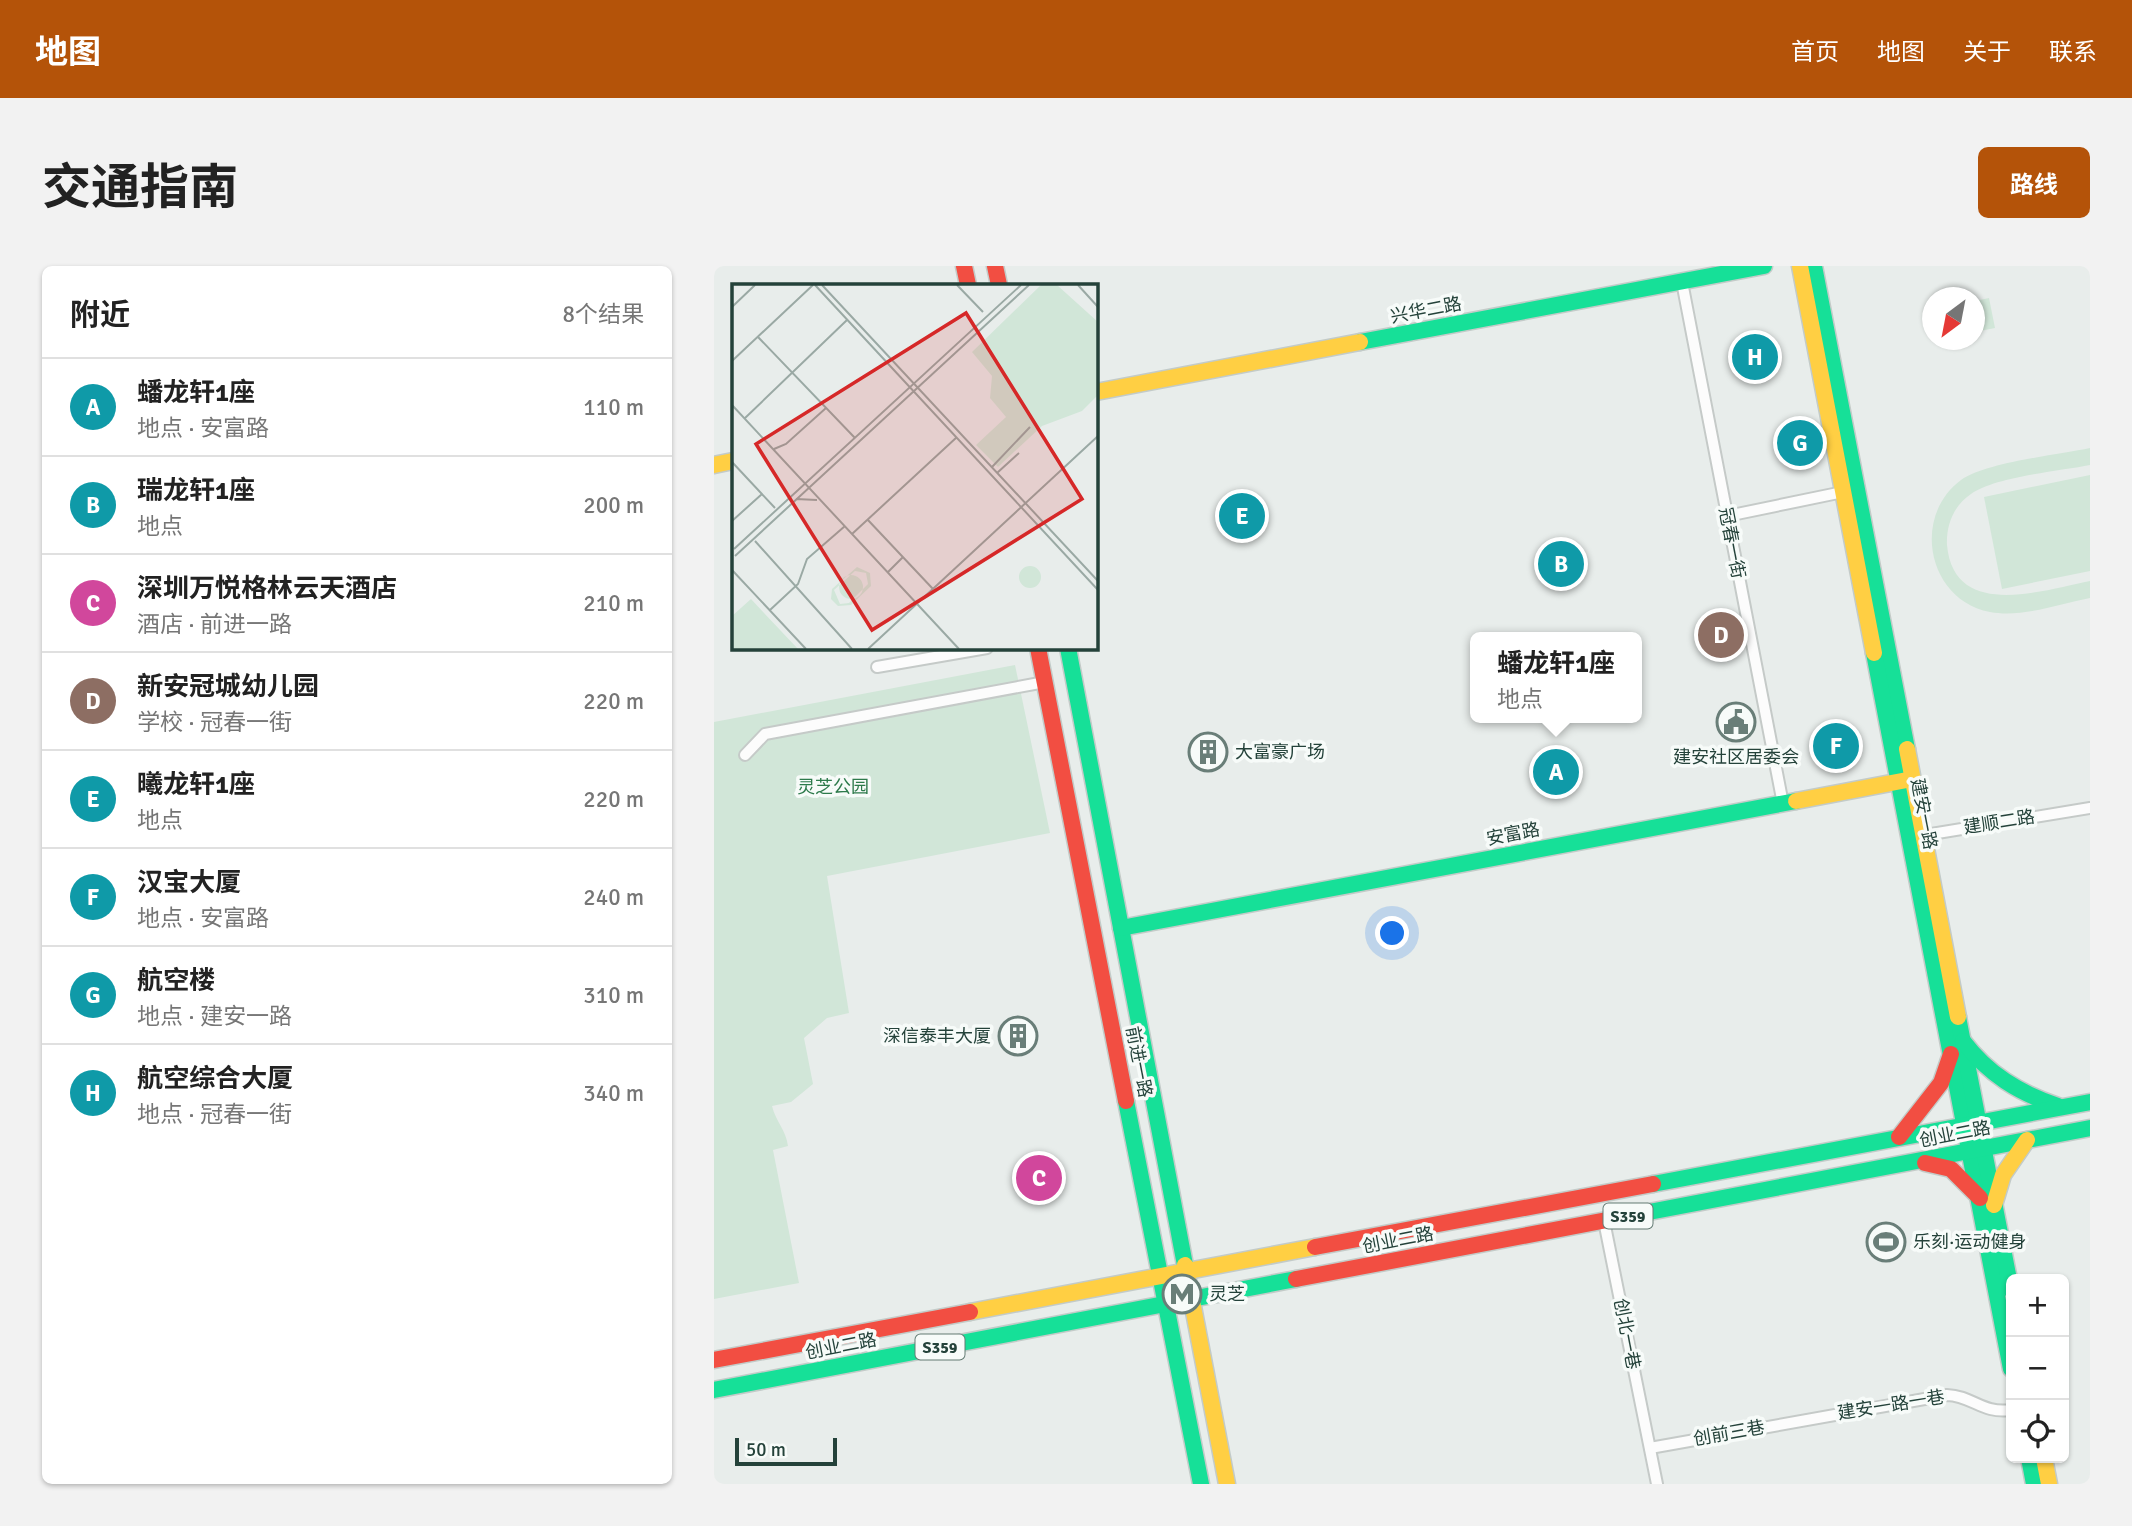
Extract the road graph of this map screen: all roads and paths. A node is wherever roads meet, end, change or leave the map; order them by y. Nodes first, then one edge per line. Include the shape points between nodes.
1 (964, 266) edge
2 (995, 266) edge
3 (1764, 266) edge
4 (1800, 266) edge
5 (1814, 266) edge
6 (1682, 282) junction
7 (968, 284) edge
8 (999, 284) edge
9 (1097, 392) edge
10 (732, 461) edge
11 (714, 465) edge
12 (1843, 492) junction
13 (1727, 516) junction
14 (981, 649) edge
15 (1038, 649) edge
16 (1068, 649) edge
17 (877, 667) dead end
18 (1045, 682) junction
19 (745, 755) dead end
20 (1905, 781) junction
21 (1783, 803) junction
22 (2090, 808) edge
23 (1916, 836) junction
24 (1121, 928) junction
25 (1963, 1041) junction
26 (1951, 1054) junction
27 (1146, 1058) junction
28 (1119, 1060) junction
29 (2090, 1093) edge
30 (2090, 1102) edge
31 (2060, 1107) junction
32 (1972, 1124) junction
33 (2090, 1128) edge
34 (2064, 1133) junction
35 (2090, 1135) edge
36 (1899, 1137) junction
37 (2027, 1140) junction
38 (1977, 1150) junction
39 (1918, 1161) junction
40 (1987, 1201) junction
41 (1604, 1221) junction
42 (1187, 1272) junction
43 (2007, 1274) edge
44 (1160, 1276) junction
45 (1192, 1299) junction
46 (1166, 1304) junction
47 (2006, 1337) edge
48 (714, 1360) edge
49 (714, 1390) edge
50 (2006, 1411) edge
51 (1808, 1419) joint
52 (1650, 1448) junction
53 (2030, 1463) edge
54 (2045, 1463) edge
55 (1201, 1484) edge
56 (1227, 1484) edge
57 (1657, 1484) edge
58 (2034, 1484) edge
59 (2049, 1484) edge

1 - 7 main road
2 - 8 main road
3 - 6 main road, 兴华二路
4 - 12 main road, 建安一路
5 - 20 main road, 建安一路
6 - 9 main road, 兴华二路
6 - 13 street, 冠春一街
10 - 11 main road
12 - 13 street
12 - 20 main road, 建安一路
13 - 21 street, 冠春一街
14 - 17 street
15 - 18 main road, 前进一路
16 - 24 main road, 前进一路
18 - 19 street via 765,734
18 - 28 main road, 前进一路
20 - 21 main road, 安富路
20 - 23 main road, 建安一路
21 - 24 main road, 安富路
22 - 23 street, 建顺二路
23 - 25 main road, 建安一路
23 - 26 main road, 建安一路
24 - 27 main road, 前进一路
25 - 31 main road via 1995,1075 2028,1097
25 - 32 main road, 建安一路
26 - 32 main road, 建安一路
26 - 36 main road via 1934,1094
27 - 28 main road via 1132,1071
27 - 42 main road, 前进一路
28 - 44 main road, 前进一路
29 - 31 main road
30 - 31 main road, 创业二路 / S359
31 - 32 main road, 创业二路 / S359
32 - 36 main road, 创业二路 / S359
32 - 38 main road, 建安一路
33 - 34 main road, 创业二路 / S359
34 - 35 main road
34 - 37 main road, 创业二路 / S359
36 - 42 main road, 创业二路 / S359
37 - 38 main road, 创业二路 / S359
37 - 40 main road
38 - 39 main road, 创业二路 / S359
38 - 40 main road, 建安一路
39 - 40 main road via 1951,1169
39 - 41 main road, 创业二路 / S359
40 - 43 main road, 建安一路
40 - 47 main road, 建安一路
41 - 45 main road, 创业二路 / S359
41 - 52 street, 创北一巷
42 - 44 main road, 创业二路 / S359
42 - 45 main road, 前进一路
44 - 46 main road, 前进一路
44 - 48 main road, 创业二路 / S359
45 - 46 main road, 创业二路 / S359
45 - 56 main road, 前进一路
46 - 49 main road, 创业二路 / S359
46 - 55 main road, 前进一路
50 - 51 street, 建安一路一巷 via 1995,1412 1961,1396 1947,1395
51 - 52 street, 创前三巷
52 - 57 street, 创北一巷
53 - 58 main road
54 - 59 main road

